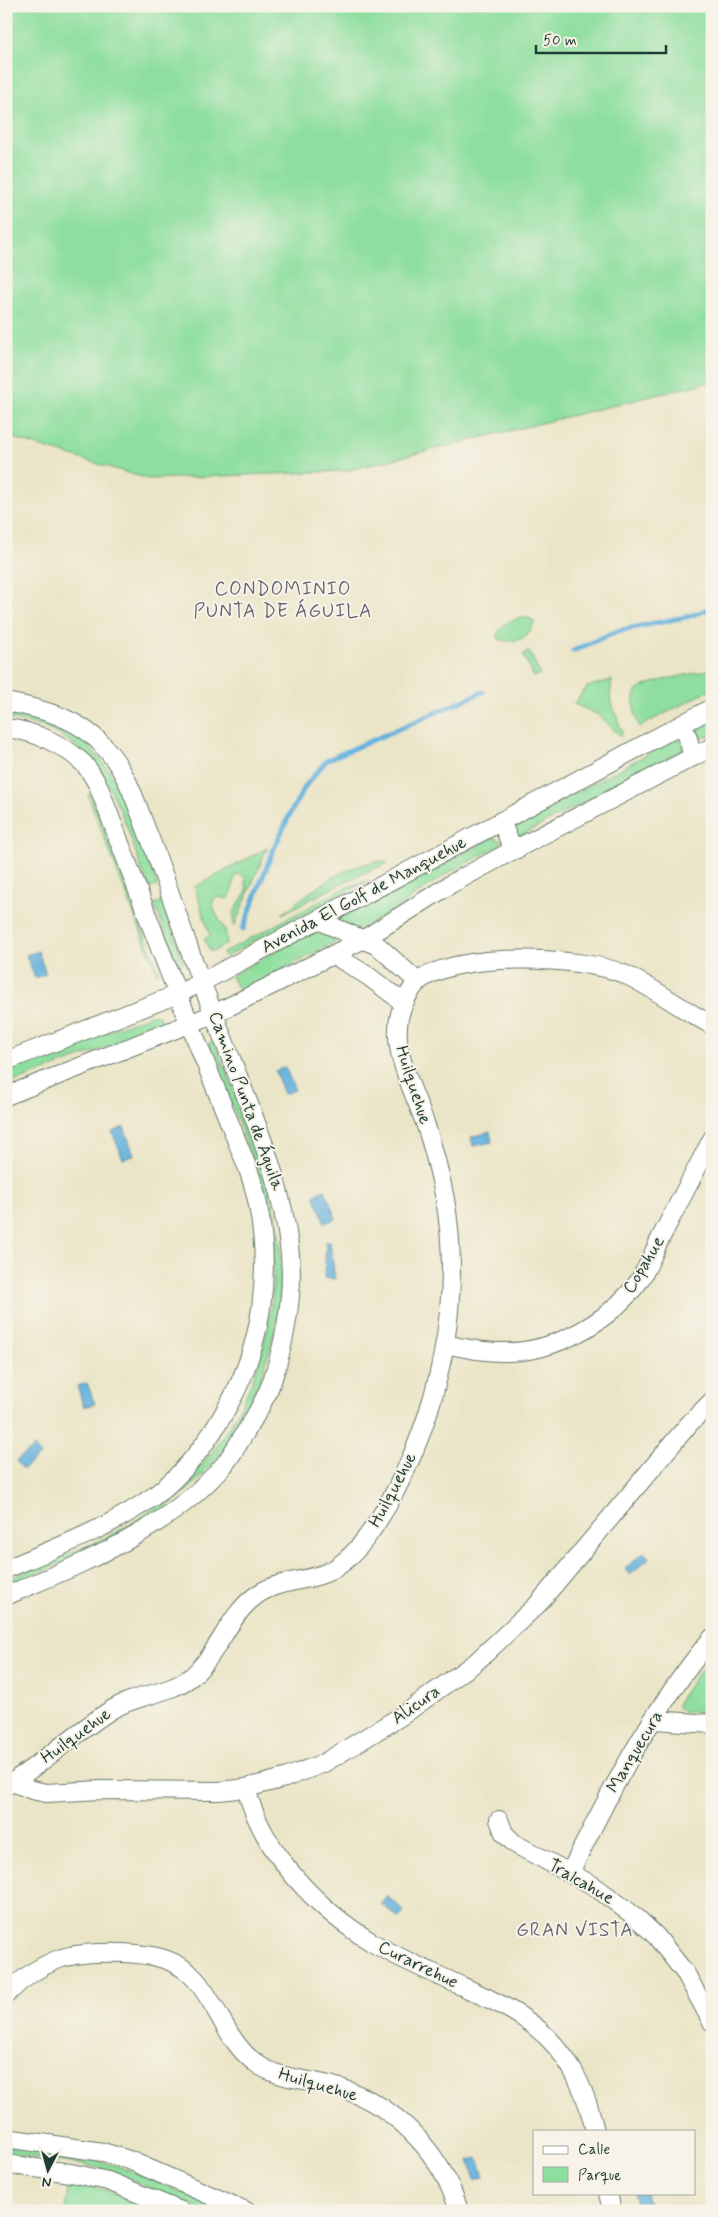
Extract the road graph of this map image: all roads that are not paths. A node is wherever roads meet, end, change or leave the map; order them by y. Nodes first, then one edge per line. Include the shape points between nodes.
1 (6, 702) edge
2 (712, 708) edge
3 (681, 725) junction
4 (6, 728) edge
5 (712, 747) edge
6 (693, 757) junction
7 (502, 822) junction
8 (517, 849) junction
9 (319, 919) junction
10 (364, 939) junction
11 (334, 955) junction
12 (202, 982) junction
13 (418, 982) junction
14 (178, 994) junction
15 (404, 1003) junction
16 (214, 1014) junction
17 (190, 1024) junction
18 (712, 1025) edge
19 (6, 1061) edge
20 (6, 1096) edge
21 (712, 1139) edge
22 (445, 1344) junction
23 (712, 1401) edge
24 (6, 1570) edge
25 (6, 1596) edge
26 (712, 1638) edge
27 (654, 1720) junction
28 (712, 1724) edge
29 (9, 1784) edge
30 (246, 1788) junction
31 (499, 1820) dead end
32 (570, 1873) junction
33 (6, 1995) edge
34 (712, 2022) edge
35 (595, 2130) edge
36 (6, 2138) edge
37 (6, 2164) edge
38 (608, 2194) edge
39 (181, 2211) edge
40 (246, 2211) edge
41 (459, 2211) edge
42 (612, 2211) edge

1 - 12 street, Camino Punta de Águila via 39,708 74,722 105,748 124,772
2 - 3 street, Avenida El Golf de Manquehue
3 - 6 street
3 - 7 street, Avenida El Golf de Manquehue
4 - 14 street, Camino Punta de Águila via 39,736 65,749 84,764 98,786
5 - 6 street, Avenida El Golf de Manquehue
6 - 8 street, Avenida El Golf de Manquehue
7 - 8 street via 509,840
7 - 9 street, Avenida El Golf de Manquehue
8 - 10 street, Avenida El Golf de Manquehue via 451,884
9 - 10 street
9 - 12 street, Avenida El Golf de Manquehue
10 - 11 street, Avenida El Golf de Manquehue
10 - 13 street via 378,946
11 - 15 street
11 - 16 street, Avenida El Golf de Manquehue
12 - 14 street, Avenida El Golf de Manquehue
12 - 16 street, Camino Punta de Águila
13 - 15 street, Huilquehue
13 - 18 street via 440,970 464,963 543,960 592,966 621,973 658,991
14 - 17 street, Camino Punta de Águila
14 - 19 street, Avenida El Golf de Manquehue
15 - 22 street, Huilquehue via 398,1029 400,1051 435,1154 448,1223 451,1285
16 - 17 street, Avenida El Golf de Manquehue
16 - 25 street, Camino Punta de Águila via 273,1168 284,1207 290,1249 290,1288 272,1382 252,1423 225,1463 190,1499 150,1528 102,1555
17 - 20 street, Avenida El Golf de Manquehue
17 - 24 street, Camino Punta de Águila via 246,1164 258,1203 264,1251 263,1295 257,1334 241,1384 215,1429 185,1468 155,1495 115,1521
21 - 22 street, Copahue via 640,1280 623,1301 601,1318 569,1338 536,1348 503,1352
22 - 29 street, Huilquehue via 429,1410 404,1473 374,1528 346,1561 318,1577 262,1591 246,1604 194,1675 176,1686 140,1696 111,1710
23 - 30 street, Alicura via 538,1604 476,1662 403,1715 324,1763
26 - 27 street, Manquecura
27 - 28 street
27 - 32 street, Manquecura via 606,1800
29 - 30 street, Alicura via 46,1793 101,1790 191,1792
30 - 35 street, Curarrehue via 268,1840 302,1884 330,1912 381,1947 520,2015 548,2038 579,2081
31 - 32 street, Tralcahue via 504,1833 515,1844
32 - 34 street, Tralcahue via 616,1901 656,1936 686,1974
33 - 41 street, Huilquehue via 45,1965 75,1954 156,1957 179,1965 195,1979 234,2041 259,2065 286,2078 330,2085 360,2096 404,2124 436,2161
36 - 40 street via 103,2152
37 - 39 street via 108,2181
38 - 42 street

